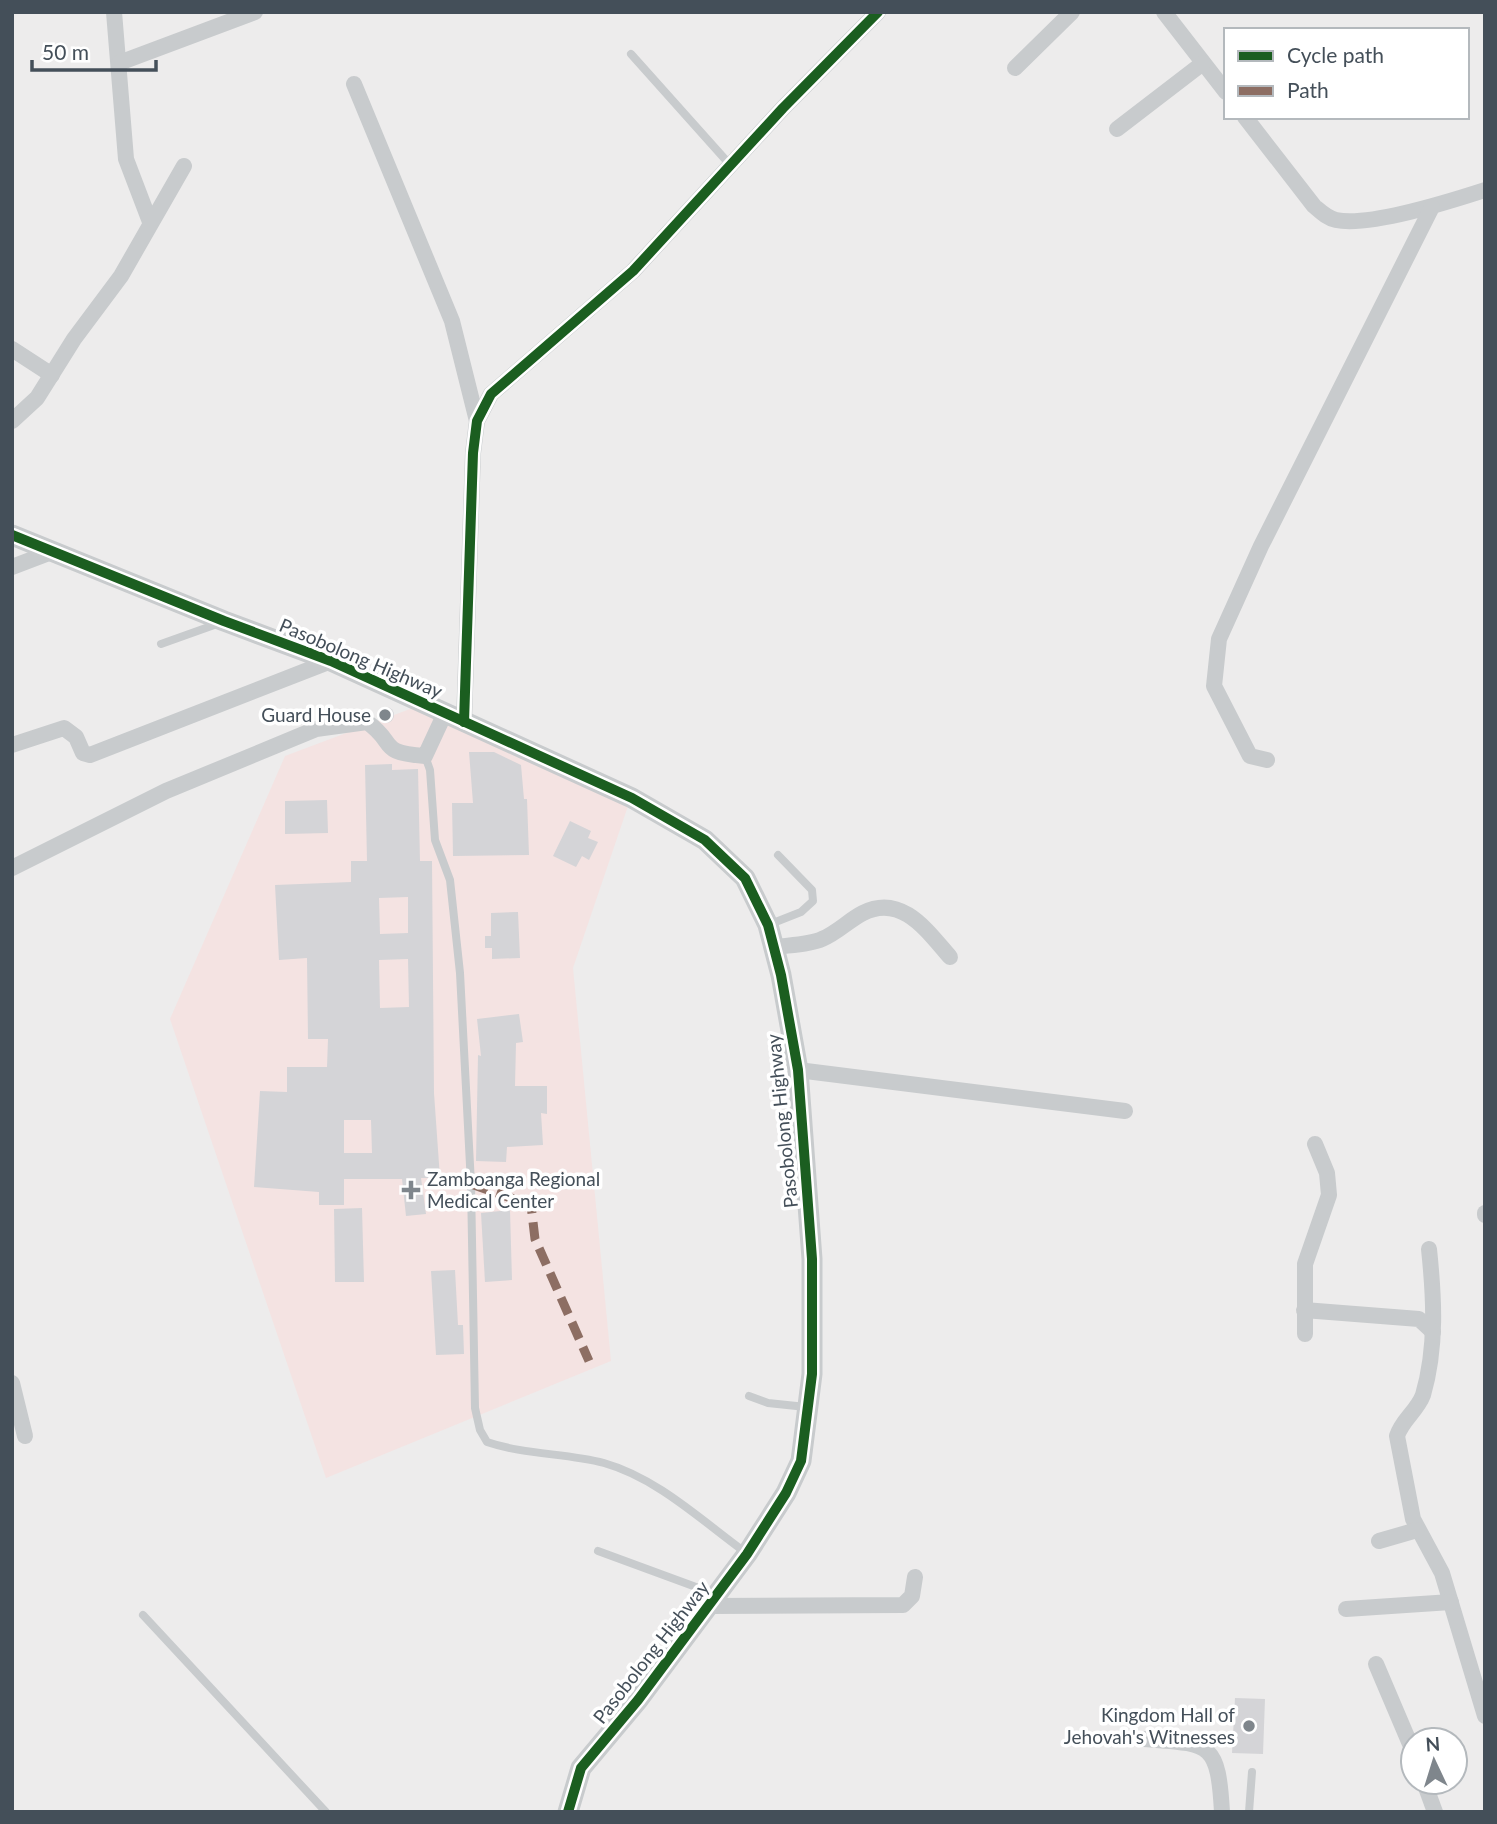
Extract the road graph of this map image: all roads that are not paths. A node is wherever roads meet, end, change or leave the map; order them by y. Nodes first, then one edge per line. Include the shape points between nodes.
1 (114, 12) edge
2 (256, 12) edge
3 (878, 12) edge
4 (1072, 12) edge
5 (1164, 12) edge
6 (631, 54) dead end
7 (119, 63) junction
8 (1202, 63) junction
9 (1015, 68) dead end
10 (354, 84) dead end
11 (1224, 90) edge
12 (1247, 119) edge
13 (1117, 129) dead end
14 (184, 166) dead end
15 (733, 167) junction
16 (1485, 191) edge
17 (1432, 207) junction
18 (150, 222) junction
19 (12, 349) edge
20 (52, 375) junction
21 (12, 421) edge
22 (477, 421) junction
23 (12, 535) edge
24 (54, 551) junction
25 (12, 567) edge
26 (224, 621) junction
27 (161, 644) dead end
28 (331, 661) junction
29 (454, 718) junction
30 (12, 745) edge
31 (425, 756) junction
32 (1267, 760) dead end
33 (778, 855) dead end
34 (12, 868) edge
35 (768, 925) junction
36 (775, 947) junction
37 (950, 957) dead end
38 (798, 1070) junction
39 (1125, 1111) dead end
40 (1315, 1144) dead end
41 (1429, 1249) dead end
42 (1304, 1310) junction
43 (1433, 1332) junction
44 (1305, 1334) dead end
45 (12, 1383) edge
46 (749, 1396) dead end
47 (809, 1408) junction
48 (25, 1437) dead end
49 (1417, 1530) junction
50 (1379, 1541) dead end
51 (598, 1551) dead end
52 (747, 1554) junction
53 (915, 1577) dead end
54 (713, 1600) junction
55 (1451, 1602) junction
56 (1346, 1609) dead end
57 (143, 1615) dead end
58 (1376, 1664) dead end
59 (1485, 1716) edge
60 (1402, 1726) edge
61 (1144, 1739) dead end
62 (1251, 1772) dead end
63 (326, 1812) edge
64 (568, 1812) edge
65 (1222, 1812) edge
66 (1249, 1812) edge

1 - 7 street
2 - 7 street
3 - 15 street via 783,108
4 - 9 street
5 - 8 street
6 - 15 lane
7 - 18 street via 126,159
8 - 11 street
8 - 13 street
10 - 22 street via 452,321
12 - 17 street via 1326,216 1358,220
14 - 18 street
15 - 22 street via 633,271 508,377 491,394
16 - 17 street
17 - 32 street via 1219,639 1214,686 1250,756
18 - 20 street via 121,275
19 - 20 street
20 - 21 street via 37,398
22 - 29 street
23 - 24 street, Pasobolong Highway
24 - 25 street
24 - 26 street, Pasobolong Highway
26 - 27 lane
26 - 28 street, Pasobolong Highway
28 - 29 street, Pasobolong Highway
28 - 30 street via 90,755 83,753 76,737 64,728
29 - 31 street
29 - 35 street, Pasobolong Highway via 632,798 705,840 744,878
31 - 34 street via 398,754 367,722 316,729 166,791
31 - 52 lane via 435,840 450,880 460,973 470,1160 475,1408 480,1430 487,1443 508,1449 603,1463 631,1473
33 - 35 lane via 811,890 813,901 801,912
35 - 36 street, Pasobolong Highway
36 - 37 street via 822,940 865,911 886,907 916,918
36 - 38 street, Pasobolong Highway
38 - 39 street
38 - 47 street, Pasobolong Highway via 812,1259
40 - 42 street via 1327,1173 1329,1195 1305,1264
41 - 43 street
42 - 43 street via 1406,1316 1419,1319
42 - 44 street
43 - 49 street via 1423,1395 1397,1436
45 - 48 street
46 - 47 lane
47 - 52 street, Pasobolong Highway via 801,1461
49 - 50 street
49 - 55 street via 1442,1573
51 - 54 lane
52 - 54 street, Pasobolong Highway
53 - 54 street via 912,1595 903,1605
54 - 64 street, Pasobolong Highway via 581,1768
55 - 56 street
55 - 59 street
57 - 63 lane
58 - 60 street
61 - 65 street via 1198,1743 1211,1754 1220,1779
62 - 66 lane

